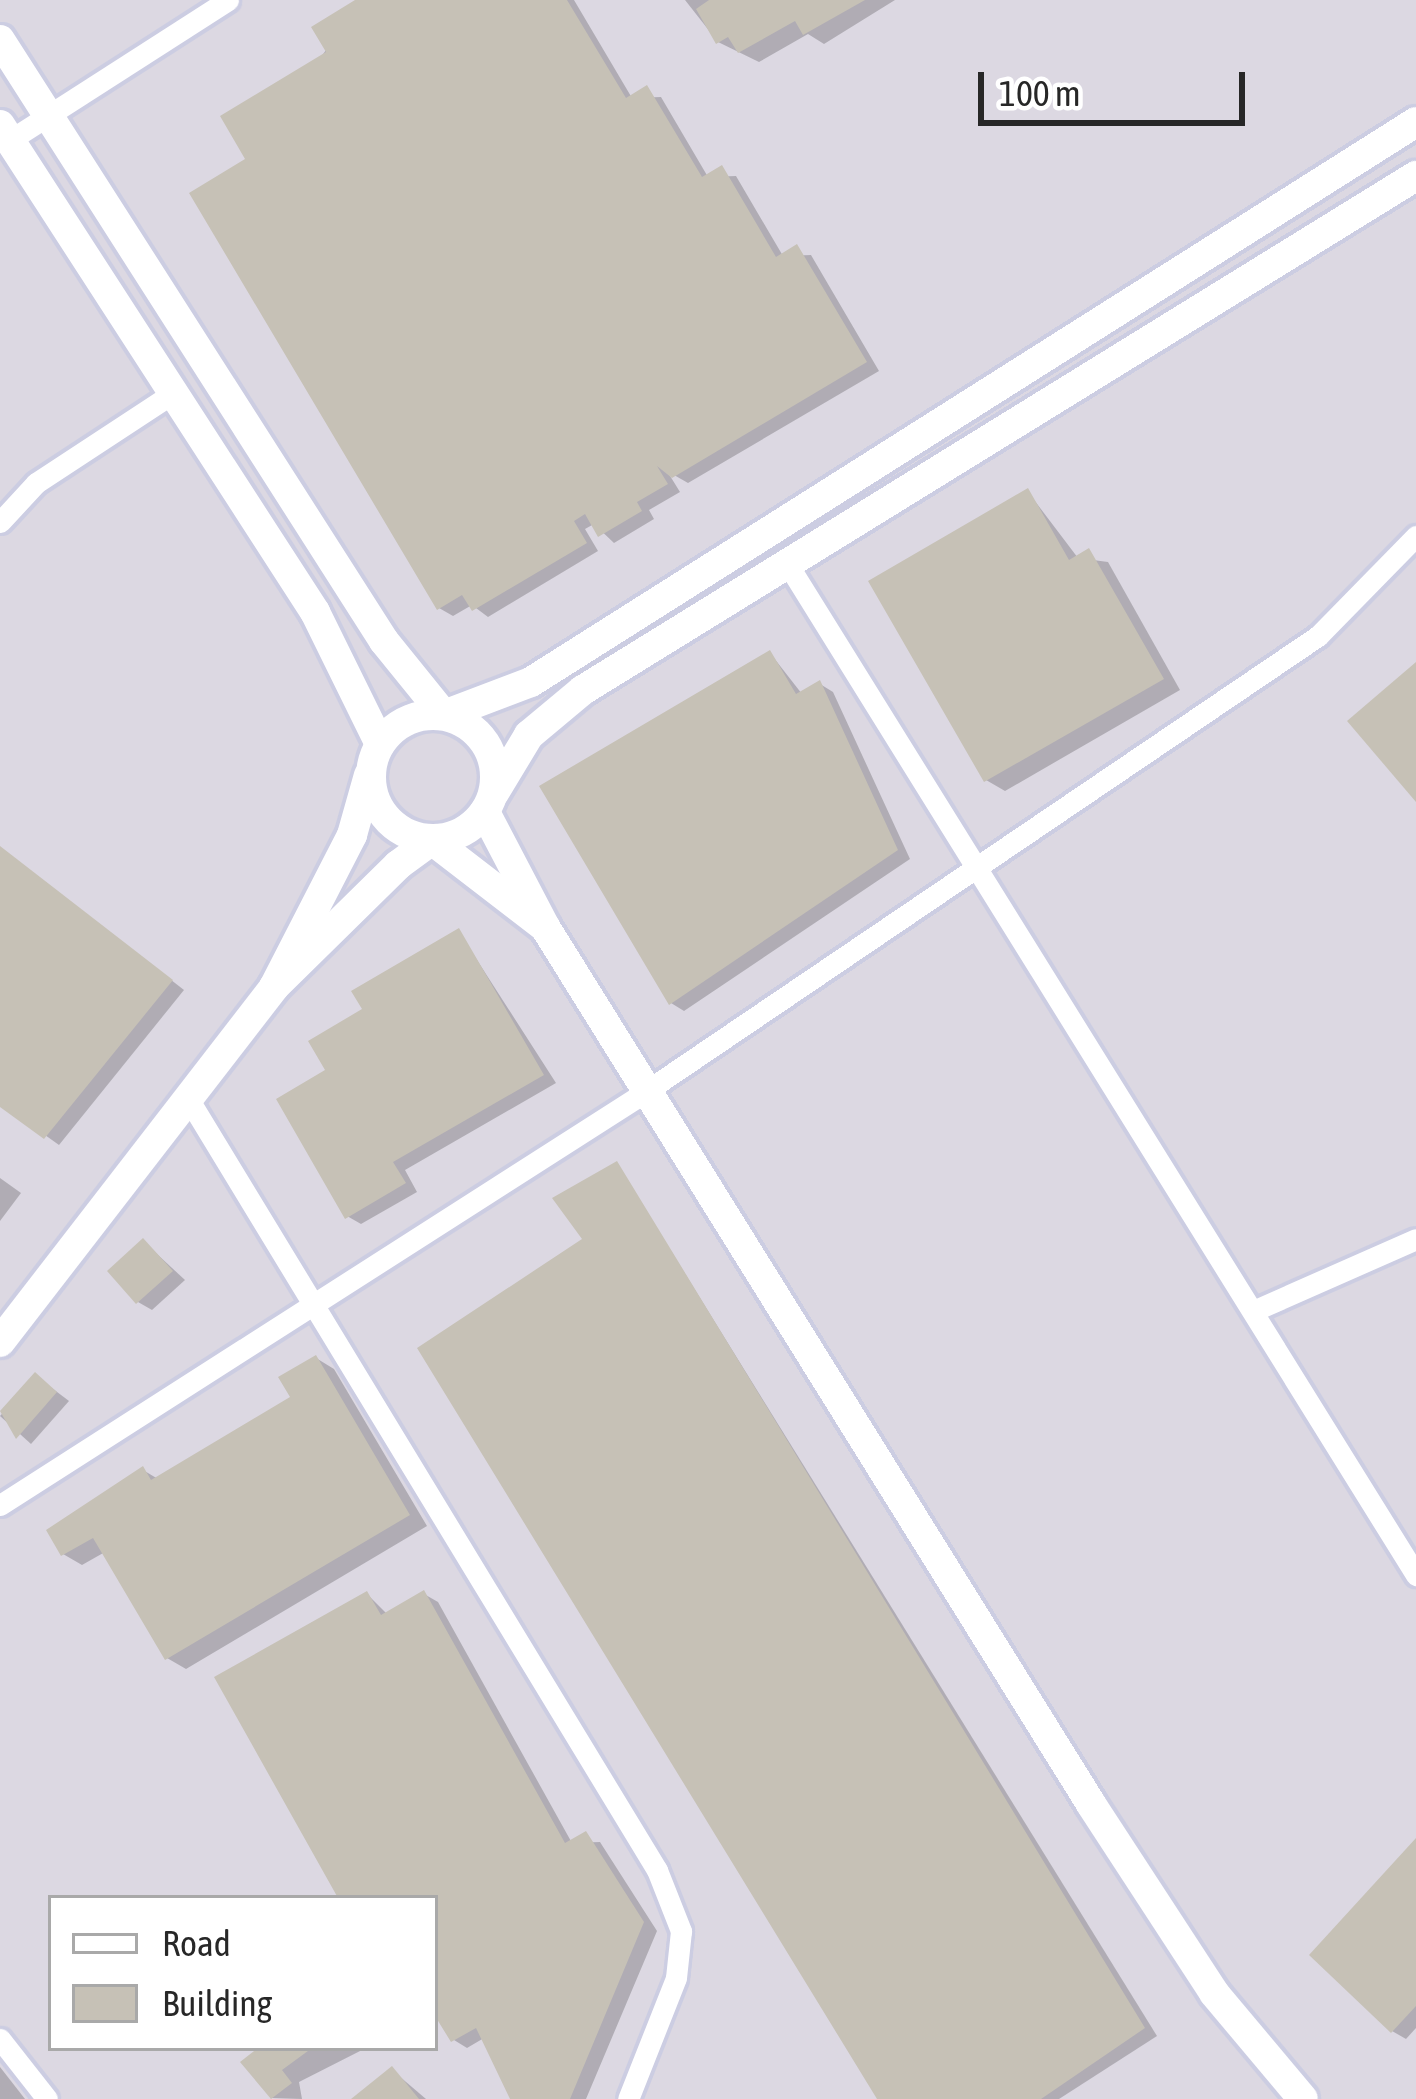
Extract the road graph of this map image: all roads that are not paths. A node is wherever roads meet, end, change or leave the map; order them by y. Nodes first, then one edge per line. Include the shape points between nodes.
1 (229, 0) edge
2 (0, 40) edge
3 (49, 115) junction
4 (1416, 122) edge
5 (5, 133) edge
6 (1416, 176) edge
7 (173, 393) junction
8 (0, 522) edge
9 (1416, 536) edge
10 (790, 568) junction
11 (444, 715) junction
12 (375, 758) junction
13 (490, 803) junction
14 (432, 840) junction
15 (974, 870) junction
16 (545, 927) junction
17 (274, 987) junction
18 (652, 1088) junction
19 (189, 1100) junction
20 (1416, 1239) edge
21 (307, 1304) junction
22 (1252, 1311) junction
23 (0, 1342) edge
24 (0, 1505) edge
25 (1416, 1576) edge
26 (0, 2039) edge
27 (47, 2099) edge
28 (628, 2099) edge
29 (1303, 2099) edge

1 - 3 street
2 - 3 street
3 - 5 street
3 - 11 street via 384,641
4 - 11 street via 531,682
5 - 7 street
6 - 10 street
7 - 8 street via 36,483
7 - 12 street via 315,612
9 - 15 street via 1318,637
10 - 13 street via 583,691 529,735
10 - 15 street
11 - 12 street via 404,721
11 - 13 street via 491,752
12 - 14 street via 394,826
12 - 17 street via 352,835
13 - 14 street
13 - 16 street
14 - 16 street
14 - 17 street
15 - 18 street
15 - 22 street
16 - 18 street
17 - 19 street
18 - 21 street
18 - 29 street via 1091,1804 1214,1993
19 - 21 street
19 - 23 street
20 - 22 street
21 - 24 street
21 - 28 street via 657,1870 681,1930 676,1978
22 - 25 street
26 - 27 street

